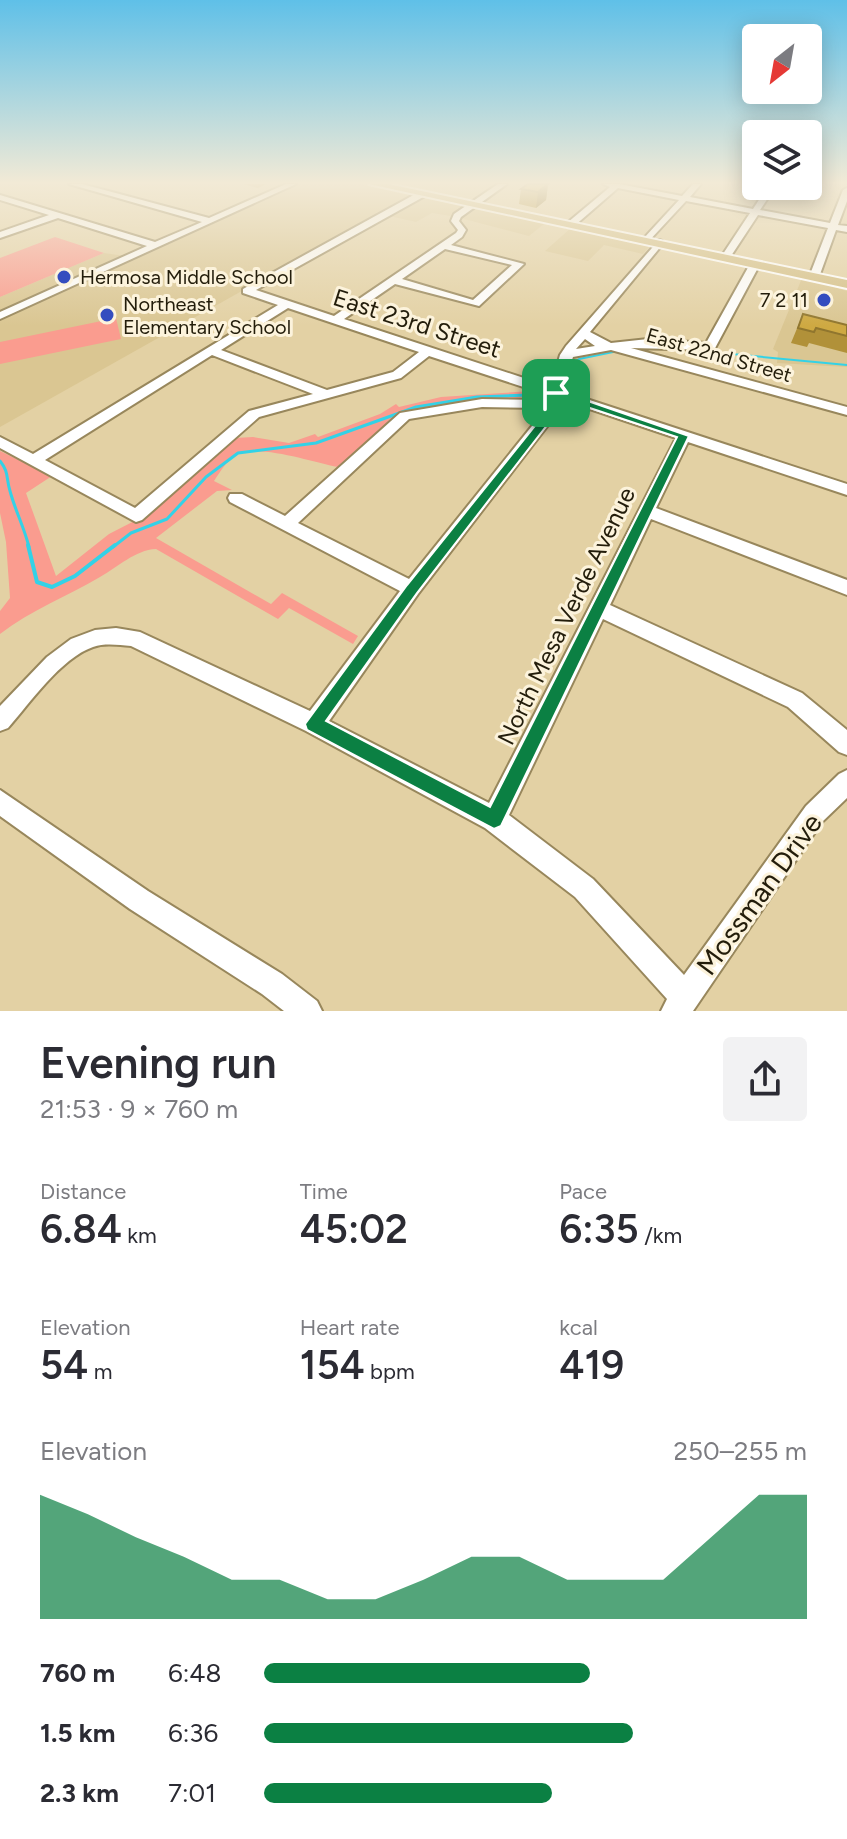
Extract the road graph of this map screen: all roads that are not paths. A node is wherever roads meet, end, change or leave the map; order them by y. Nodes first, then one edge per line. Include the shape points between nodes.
1 (109, 231) edge
2 (186, 231) edge
3 (348, 231) edge
4 (460, 231) edge
5 (600, 231) edge
6 (661, 231) edge
7 (743, 231) edge
8 (832, 231) edge
9 (653, 242) junction
10 (154, 245) junction
11 (444, 246) junction
12 (726, 257) junction
13 (755, 264) junction
14 (814, 277) junction
15 (393, 280) junction
16 (847, 284) edge
17 (287, 304) junction
18 (0, 316) edge
19 (336, 320) junction
20 (583, 333) junction
21 (612, 346) junction
22 (429, 350) junction
23 (212, 351) junction
24 (566, 355) junction
25 (322, 393) junction
26 (554, 398) junction
27 (847, 411) edge
28 (684, 436) junction
29 (0, 442) edge
30 (34, 460) junction
31 (847, 490) edge
32 (236, 498) dead end
33 (647, 511) junction
34 (286, 524) junction
35 (847, 588) edge
36 (412, 589) junction
37 (601, 609) junction
38 (0, 721) edge
39 (314, 724) junction
40 (847, 744) edge
41 (847, 782) edge
42 (0, 802) edge
43 (494, 819) junction
44 (681, 1004) edge
45 (307, 1011) edge

1 - 10 street
2 - 10 street
3 - 17 street, East 23rd Street via 247,291
4 - 11 street
5 - 9 main road
6 - 9 street
7 - 12 street
8 - 14 street
9 - 12 main road
9 - 20 street
10 - 18 street
11 - 15 street
11 - 15 street via 519,264 475,304
12 - 13 main road
13 - 14 main road
13 - 21 street via 710,347
14 - 16 main road
15 - 19 street
17 - 19 street, East 23rd Street
17 - 23 street
19 - 22 street, East 23rd Street
20 - 21 street, East 22nd Street
20 - 24 street
21 - 24 street
21 - 27 street, East 22nd Street
22 - 25 street via 397,375
22 - 26 street, East 23rd Street
23 - 25 street
23 - 30 street
24 - 26 street
25 - 30 street via 254,414 136,516
26 - 28 street, East 23rd Street
26 - 34 street via 405,416
26 - 36 street via 547,417
28 - 31 street, East 23rd Street
28 - 33 street, North Mesa Verde Avenue
29 - 30 street
32 - 34 street
33 - 35 street
33 - 37 street, North Mesa Verde Avenue
34 - 36 street
36 - 39 street
37 - 40 street via 795,700
37 - 43 street, North Mesa Verde Avenue
38 - 39 street via 67,652 112,635 133,638
39 - 43 street
41 - 44 street, Mossman Drive via 814,814
42 - 45 street
43 - 44 street via 584,888

